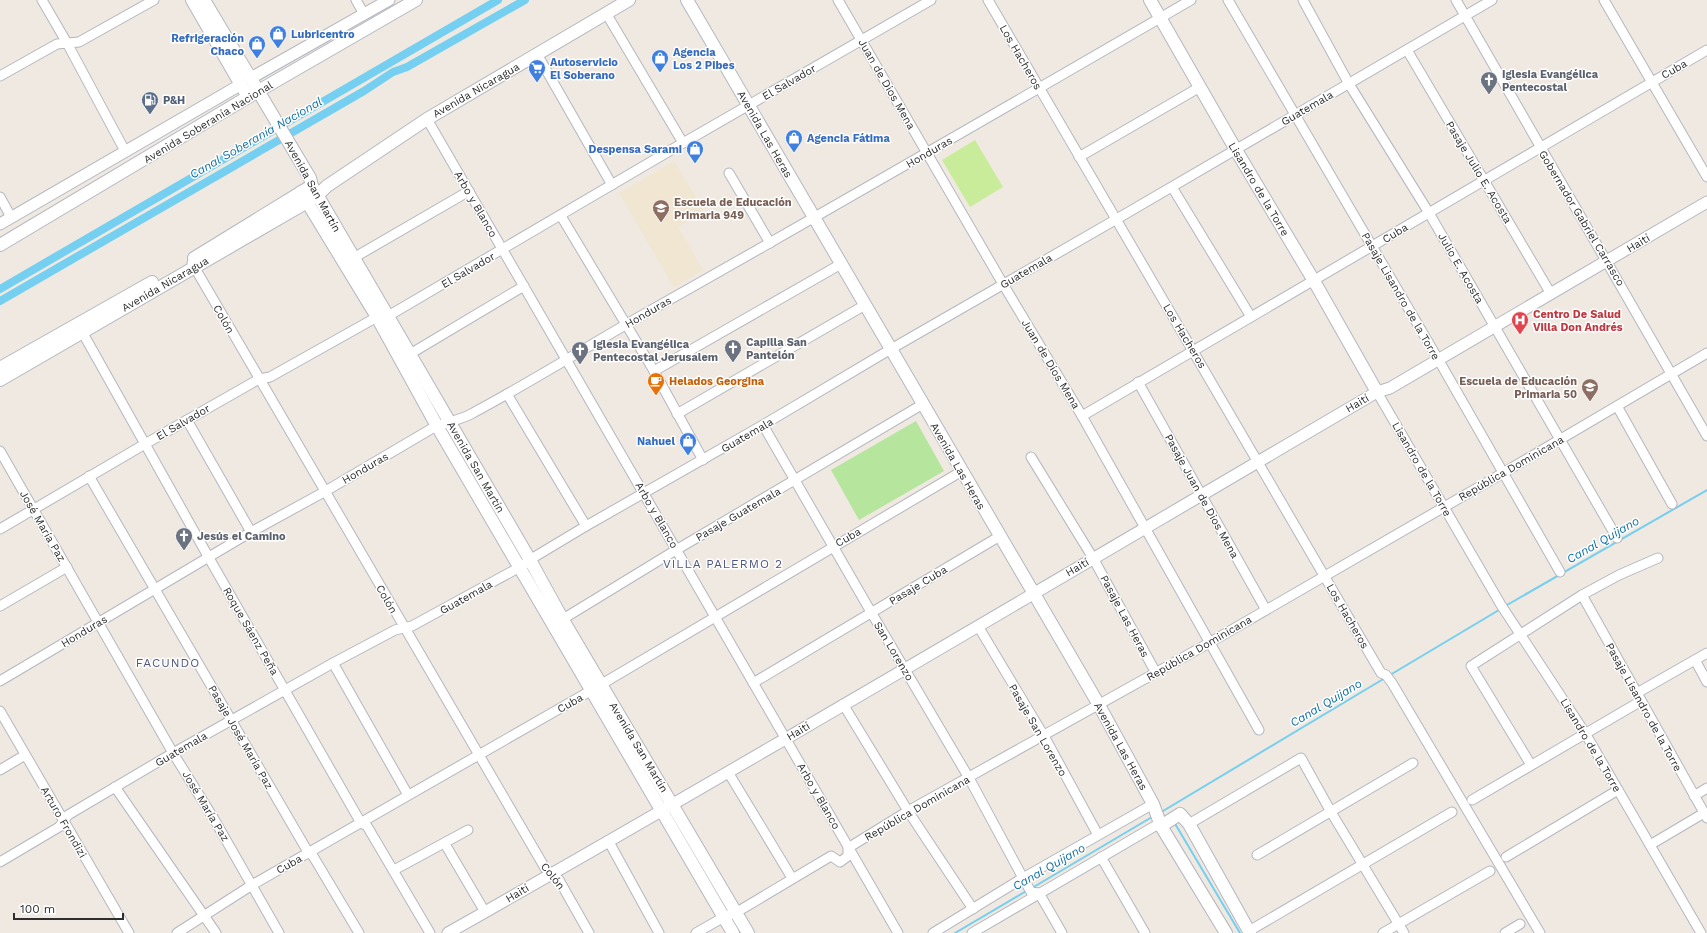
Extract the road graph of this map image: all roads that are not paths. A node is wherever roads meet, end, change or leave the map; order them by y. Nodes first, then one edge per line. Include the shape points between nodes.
1 (42, 0) edge
2 (154, 0) edge
3 (192, 0) edge
4 (204, 0) edge
5 (356, 0) edge
6 (389, 0) edge
7 (629, 0) edge
8 (687, 0) edge
9 (838, 0) edge
10 (931, 0) edge
11 (988, 0) edge
12 (1150, 0) edge
13 (1191, 0) edge
14 (1228, 0) edge
15 (1303, 0) edge
16 (1456, 0) edge
17 (1492, 0) edge
18 (1604, 0) edge
19 (412, 2) edge
20 (606, 13) junction
21 (364, 14) junction
22 (1465, 16) junction
23 (1160, 18) junction
24 (861, 40) junction
25 (67, 43) junction
26 (1407, 50) junction
27 (1707, 50) edge
28 (537, 54) junction
29 (0, 76) edge
30 (251, 78) junction
31 (1652, 82) junction
32 (1349, 84) junction
33 (240, 85) junction
34 (1200, 87) junction
35 (1039, 88) junction
36 (259, 91) junction
37 (248, 97) junction
38 (749, 105) junction
39 (1296, 115) junction
40 (427, 119) junction
41 (683, 143) junction
42 (1540, 147) junction
43 (1236, 150) junction
44 (125, 151) junction
45 (927, 153) junction
46 (1079, 157) junction
47 (729, 173) dead end
48 (1707, 177) edge
49 (1484, 180) junction
50 (612, 185) junction
51 (1172, 187) junction
52 (469, 191) junction
53 (310, 194) junction
54 (0, 197) edge
55 (1707, 202) edge
56 (1428, 213) junction
57 (561, 216) junction
58 (11, 217) junction
59 (814, 218) junction
60 (1115, 220) junction
61 (0, 224) edge
62 (770, 243) junction
63 (0, 245) edge
64 (1372, 246) junction
65 (503, 249) junction
66 (349, 261) junction
67 (1608, 261) junction
68 (192, 264) junction
69 (841, 264) junction
70 (1314, 281) junction
71 (1003, 284) junction
72 (524, 286) junction
73 (1551, 294) junction
74 (865, 305) junction
75 (382, 317) junction
76 (1251, 317) junction
77 (625, 326) junction
78 (1494, 326) junction
79 (80, 329) junction
80 (891, 349) junction
81 (1193, 350) junction
82 (1707, 353) edge
83 (405, 357) junction
84 (1438, 359) junction
85 (567, 360) junction
86 (0, 368) edge
87 (654, 372) junction
88 (1671, 374) junction
89 (259, 379) junction
90 (0, 380) edge
91 (1138, 382) junction
92 (1377, 392) junction
93 (507, 394) junction
94 (923, 404) junction
95 (1617, 406) junction
96 (677, 414) junction
97 (1082, 416) junction
98 (187, 420) junction
99 (451, 423) junction
100 (763, 425) junction
101 (437, 426) junction
102 (1707, 436) edge
103 (1560, 439) junction
104 (145, 444) junction
105 (0, 450) edge
106 (1031, 457) dead end
107 (704, 460) junction
108 (1257, 462) junction
109 (962, 471) junction
110 (1503, 473) junction
111 (89, 476) junction
112 (794, 480) junction
113 (324, 492) junction
114 (644, 494) junction
115 (1201, 494) junction
116 (1672, 504) dead end
117 (1445, 507) junction
118 (34, 509) junction
119 (586, 526) junction
120 (1145, 528) junction
121 (0, 529) edge
122 (251, 532) junction
123 (1000, 536) junction
124 (1617, 538) dead end
125 (833, 546) junction
126 (676, 550) junction
127 (209, 558) junction
128 (1093, 558) junction
129 (1658, 558) dead end
130 (530, 560) junction
131 (67, 567) junction
132 (520, 567) junction
133 (1560, 572) dead end
134 (1325, 576) junction
135 (155, 589) junction
136 (1033, 593) junction
137 (1582, 595) junction
138 (0, 606) edge
139 (1266, 610) junction
140 (871, 612) junction
141 (715, 617) junction
142 (99, 622) junction
143 (559, 622) junction
144 (978, 626) junction
145 (405, 628) junction
146 (1521, 634) junction
147 (1209, 643) junction
148 (1707, 653) edge
149 (1695, 660) junction
150 (333, 663) junction
151 (905, 668) junction
152 (1156, 673) junction
153 (0, 681) edge
154 (1707, 682) edge
155 (753, 683) junction
156 (596, 687) junction
157 (285, 690) junction
158 (1639, 697) junction
159 (843, 704) junction
160 (1099, 705) junction
161 (0, 711) edge
162 (231, 720) junction
163 (1259, 730) dead end
164 (1585, 733) junction
165 (1044, 736) junction
166 (786, 739) junction
167 (173, 753) junction
168 (478, 755) junction
169 (25, 756) junction
170 (1413, 763) dead end
171 (1531, 765) junction
172 (0, 770) edge
173 (728, 772) junction
174 (969, 778) junction
175 (115, 787) junction
176 (1707, 788) edge
177 (1618, 790) junction
178 (408, 795) junction
179 (1694, 796) junction
180 (1472, 800) dead end
181 (673, 803) junction
182 (1153, 804) junction
183 (662, 810) junction
184 (908, 811) junction
185 (1331, 812) junction
186 (1452, 812) dead end
187 (1706, 815) edge
188 (63, 822) junction
189 (361, 822) junction
190 (1189, 824) junction
191 (1162, 826) junction
192 (468, 830) dead end
193 (1098, 835) junction
194 (609, 842) junction
195 (445, 844) junction
196 (1650, 845) junction
197 (848, 848) junction
198 (308, 852) junction
199 (1257, 855) dead end
200 (1101, 857) junction
201 (1506, 857) dead end
202 (0, 862) edge
203 (1363, 864) junction
204 (394, 870) junction
205 (1490, 871) dead end
206 (552, 873) junction
207 (792, 878) junction
208 (1025, 881) junction
209 (252, 885) junction
210 (1035, 892) junction
211 (973, 909) junction
212 (485, 912) junction
213 (737, 912) junction
214 (204, 916) junction
215 (724, 917) junction
216 (1399, 924) junction
217 (1520, 924) dead end
218 (978, 932) edge
219 (1222, 932) edge
220 (1249, 932) edge
221 (128, 933) edge
222 (177, 933) edge
223 (216, 933) edge
224 (279, 933) edge
225 (359, 933) edge
226 (430, 933) edge
227 (448, 933) edge
228 (589, 933) edge
229 (659, 933) edge
230 (696, 933) edge
231 (733, 933) edge
232 (748, 933) edge
233 (898, 933) edge
234 (933, 933) edge
235 (1062, 933) edge
236 (1145, 933) edge
237 (1383, 933) edge
238 (1404, 933) edge
239 (1505, 933) edge
240 (1540, 933) edge
241 (1701, 933) edge

1 - 25 street
2 - 25 street via 79,42
3 - 33 main road
4 - 30 main road, Avenida San Martín
5 - 21 street
6 - 21 street, Avenida Soberanía Nacional
7 - 20 main road, Avenida Nicaragua
8 - 38 main road, Avenida Las Heras
9 - 24 street, Juan de Dios Mena
10 - 24 street, El Salvador
11 - 35 street, Los Hacheros
12 - 23 main road, Lisandro de la Torre
13 - 23 street, Honduras
14 - 39 street, Pasaje Lisandro de la Torre
15 - 32 street, Julio E. Acosta
16 - 22 street, Gobernador Gabriel Carrasco
17 - 22 street, Guatemala
18 - 31 street
19 - 36 main road, Avenida Soberanía Nacional
20 - 28 main road, Avenida Nicaragua
20 - 41 street
21 - 30 street, Avenida Soberanía Nacional
22 - 26 street, Guatemala
22 - 42 street, Gobernador Gabriel Carrasco
23 - 34 main road, Lisandro de la Torre
23 - 35 street, Honduras
24 - 38 street, El Salvador
24 - 45 street, Juan de Dios Mena
25 - 29 street via 57,44
25 - 44 street
26 - 32 street, Guatemala
26 - 49 street, Pasaje Julio E. Acosta
27 - 31 street, Cuba
28 - 40 main road, Avenida Nicaragua
28 - 50 street
30 - 33 main road, Avenida Soberanía Nacional
30 - 36 main road, Avenida San Martín
31 - 42 street, Cuba
31 - 48 street
32 - 39 street, Guatemala
32 - 56 street, Julio E. Acosta
33 - 37 main road
33 - 44 street, Avenida Soberanía Nacional
34 - 43 main road, Lisandro de la Torre
34 - 46 street
35 - 45 street, Honduras
35 - 46 street, Los Hacheros
36 - 37 main road, Avenida Soberanía Nacional
36 - 53 main road, Avenida San Martín via 310,178
37 - 63 main road, Avenida Soberanía Nacional
38 - 41 street, El Salvador
38 - 59 main road, Avenida Las Heras
39 - 43 street, Guatemala
39 - 64 street, Pasaje Lisandro de la Torre
40 - 52 street, Arbo y Blanco
40 - 53 main road, Avenida Nicaragua via 327,186
41 - 50 street, El Salvador
42 - 49 street, Cuba
42 - 67 street, Gobernador Gabriel Carrasco
43 - 51 street, Guatemala
43 - 70 main road, Lisandro de la Torre
44 - 58 street, Avenida Soberanía Nacional
45 - 59 street, Honduras
45 - 71 street, Juan de Dios Mena
46 - 60 street, Los Hacheros
47 - 62 street
49 - 56 street, Cuba
49 - 73 street, Pasaje Julio E. Acosta
50 - 57 street, El Salvador
51 - 60 street, Guatemala
51 - 76 street
52 - 65 street, Arbo y Blanco
52 - 66 street
53 - 66 main road, Avenida San Martín
53 - 68 main road, Avenida Nicaragua
54 - 58 street
55 - 67 street, Haití
56 - 64 street, Cuba
56 - 78 street, Julio E. Acosta
57 - 65 street, El Salvador
57 - 77 street
58 - 61 street, Avenida Soberanía Nacional
59 - 62 street, Honduras
59 - 69 main road, Avenida Las Heras
60 - 71 street, Guatemala
60 - 81 street, Los Hacheros
62 - 77 street, Honduras
64 - 70 street, Cuba
64 - 84 street, Pasaje Lisandro de la Torre
65 - 72 street, Arbo y Blanco
65 - 75 street, El Salvador
66 - 75 main road, Avenida San Martín
67 - 73 street, Haití
67 - 88 street, Gobernador Gabriel Carrasco
68 - 79 main road, Avenida Nicaragua
68 - 89 street, Colón
69 - 74 main road, Avenida Las Heras
69 - 87 street
70 - 76 street, Cuba
70 - 92 main road, Lisandro de la Torre
71 - 80 street, Guatemala
71 - 97 street, Juan de Dios Mena
72 - 83 street
72 - 85 street, Arbo y Blanco
73 - 78 street, Haití
74 - 80 main road, Avenida Las Heras
74 - 96 street
75 - 83 main road, Avenida San Martín
75 - 89 street, El Salvador via 270,377
76 - 81 street, Cuba
77 - 85 street, Honduras
77 - 87 street
78 - 84 street, Haití
78 - 103 street, Julio E. Acosta
79 - 86 main road, Avenida Nicaragua
79 - 90 main road, Avenida Nicaragua
79 - 104 street, Roque Sáenz Peña
80 - 94 main road, Avenida Las Heras
80 - 100 street, Guatemala
81 - 91 street, Cuba
81 - 108 street, Los Hacheros
82 - 88 street, República Dominicana
83 - 99 main road, Avenida San Martín
83 - 101 main road, Avenida San Martín
84 - 92 street, Haití via 1390,388
84 - 110 street, Pasaje Lisandro de la Torre
85 - 93 street, Honduras
85 - 114 street, Arbo y Blanco
87 - 96 street
88 - 95 street, República Dominicana
88 - 102 street, Gobernador Gabriel Carrasco
89 - 98 street, El Salvador
89 - 113 street, Colón
91 - 97 street, Cuba
91 - 115 street, Pasaje Juan de Dios Mena
92 - 108 street, Haití
92 - 117 street, Lisandro de la Torre
93 - 99 street, Honduras
93 - 119 street
94 - 109 main road, Avenida Las Heras
94 - 112 street, Pasaje Guatemala
95 - 103 street, República Dominicana
95 - 116 street
96 - 107 street
97 - 120 street, Juan de Dios Mena
98 - 104 street, El Salvador
98 - 122 street
99 - 101 street, Honduras
99 - 130 main road, Avenida San Martín
100 - 107 street, Guatemala
100 - 112 street, San Lorenzo
101 - 113 street, Honduras
101 - 132 main road, Avenida San Martín
103 - 110 street, República Dominicana
103 - 124 street, Julio E. Acosta
104 - 111 street, El Salvador
104 - 127 street, Roque Sáenz Peña
105 - 118 street, José María Paz
106 - 128 street, Pasaje Las Heras
107 - 114 street, Guatemala
108 - 115 street, Haití
108 - 134 street, Los Hacheros
109 - 123 main road, Avenida Las Heras
109 - 125 street, Cuba
110 - 117 street, República Dominicana
110 - 133 street, Pasaje Lisandro de la Torre
111 - 118 street, El Salvador
111 - 135 street, Pasaje José María Paz
112 - 125 street, San Lorenzo
112 - 126 street, Pasaje Guatemala
113 - 122 street, Honduras
113 - 145 street, Colón
114 - 119 street, Guatemala
114 - 126 street, Arbo y Blanco
115 - 120 street, Haití
115 - 139 street, Pasaje Juan de Dios Mena
117 - 134 street, República Dominicana
117 - 146 street, Lisandro de la Torre via 1501,605
118 - 121 street, El Salvador
118 - 131 street, José María Paz
119 - 130 street, Guatemala
120 - 128 street, Haití
120 - 147 street, Juan de Dios Mena
122 - 127 street, Honduras
123 - 136 main road, Avenida Las Heras
123 - 140 street, Pasaje Cuba
125 - 140 street, San Lorenzo
125 - 141 street, Cuba
126 - 141 street, Arbo y Blanco
126 - 143 street, Pasaje Guatemala
127 - 135 street, Honduras
127 - 157 street, Roque Sáenz Peña
128 - 136 street, Haití
128 - 152 street, Pasaje Las Heras
129 - 137 street
130 - 132 street, Guatemala
130 - 143 main road, Avenida San Martín
131 - 138 street
131 - 142 street, José María Paz
132 - 143 main road, Avenida San Martín
132 - 145 street, Guatemala
134 - 139 street, República Dominicana
134 - 240 street, Los Hacheros via 1384,674 1392,683
135 - 142 street, Honduras
135 - 162 street, Pasaje José María Paz
136 - 144 street, Haití
136 - 160 main road, Avenida Las Heras
137 - 146 street
137 - 158 street, Pasaje Lisandro de la Torre
139 - 147 street, República Dominicana
140 - 151 street, San Lorenzo
140 - 155 street, Pasaje Cuba
141 - 155 street, Arbo y Blanco
141 - 156 street, Cuba
142 - 153 street, Honduras
142 - 167 street, José María Paz
143 - 156 main road, Avenida San Martín
144 - 151 street, Haití
144 - 165 street, Pasaje San Lorenzo
145 - 150 street, Guatemala via 395,630
145 - 168 street, Colón
146 - 164 street, Lisandro de la Torre
146 - 171 street via 1471,666
147 - 152 street, República Dominicana
147 - 163 street, Juan de Dios Mena
148 - 149 street
149 - 154 street
149 - 158 street
150 - 157 street, Guatemala
150 - 178 street
151 - 159 street, Haití
151 - 174 street, San Lorenzo
152 - 160 street, República Dominicana
155 - 166 street, Arbo y Blanco
156 - 168 street, Cuba
156 - 181 main road, Avenida San Martín
156 - 183 main road, Avenida San Martín
157 - 162 street, Guatemala
157 - 189 street, Roque Sáenz Peña
158 - 164 street
158 - 179 street, Pasaje Lisandro de la Torre
159 - 166 street, Haití
159 - 184 street
160 - 165 street, República Dominicana
160 - 182 main road, Avenida Las Heras
161 - 169 street, Arturo Frondizi
162 - 167 street, Guatemala
162 - 198 street, Pasaje José María Paz
164 - 171 street
164 - 177 street, Lisandro de la Torre
165 - 174 street, República Dominicana
165 - 193 street, Pasaje San Lorenzo
166 - 173 street, Haití
166 - 197 street, Arbo y Blanco
167 - 175 street, Guatemala
167 - 209 street, José María Paz
168 - 178 street, Cuba
168 - 206 street, Colón via 545,868
169 - 172 street
169 - 188 street, Arturo Frondizi
170 - 185 street
171 - 180 street
173 - 181 street, Haití
173 - 207 street
174 - 184 street, República Dominicana
174 - 208 street, San Lorenzo
175 - 188 street, Guatemala via 68,815
175 - 214 street
176 - 179 street
177 - 196 street, Lisandro de la Torre
177 - 201 street
178 - 189 street, Cuba
179 - 187 street, Pasaje Lisandro de la Torre
181 - 183 street, Haití
181 - 213 main road, Avenida San Martín
182 - 191 main road, Avenida Las Heras
182 - 193 street
183 - 194 street, Haití
183 - 215 main road, Avenida San Martín
184 - 197 street, República Dominicana
184 - 211 street
185 - 190 street via 1302,758
185 - 199 street
185 - 203 street
186 - 203 street
187 - 196 street
188 - 202 street, Guatemala via 60,827
188 - 221 street, Arturo Frondizi
189 - 198 street, Cuba
189 - 204 street, Roque Sáenz Peña via 367,826
190 - 191 main road via 1180,814
190 - 220 main road
191 - 200 street via 1155,826
191 - 219 main road, Avenida Las Heras
192 - 195 street
193 - 208 street
194 - 206 street, Haití
194 - 229 street
195 - 204 street
195 - 212 street
196 - 241 street, Lisandro de la Torre
197 - 207 street, República Dominicana via 848,856 840,862 831,856
197 - 233 street, Arbo y Blanco
198 - 209 street, Cuba
198 - 225 street, Pasaje José María Paz via 313,856
200 - 210 street
200 - 236 street
203 - 216 street
203 - 220 street
204 - 226 street, Roque Sáenz Peña
205 - 216 street
206 - 212 street, Haití
206 - 228 street, Colón via 559,880
207 - 213 street, República Dominicana
208 - 210 street, San Lorenzo
208 - 211 street
209 - 214 street, Cuba
209 - 224 street, José María Paz
210 - 218 street
210 - 235 street
211 - 234 street
212 - 227 street, Haití
213 - 215 street, República Dominicana
213 - 232 main road, Avenida San Martín
214 - 222 street, Cuba
214 - 223 street
215 - 230 street, República Dominicana
215 - 231 main road, Avenida San Martín
216 - 237 street
216 - 238 street
217 - 239 street

